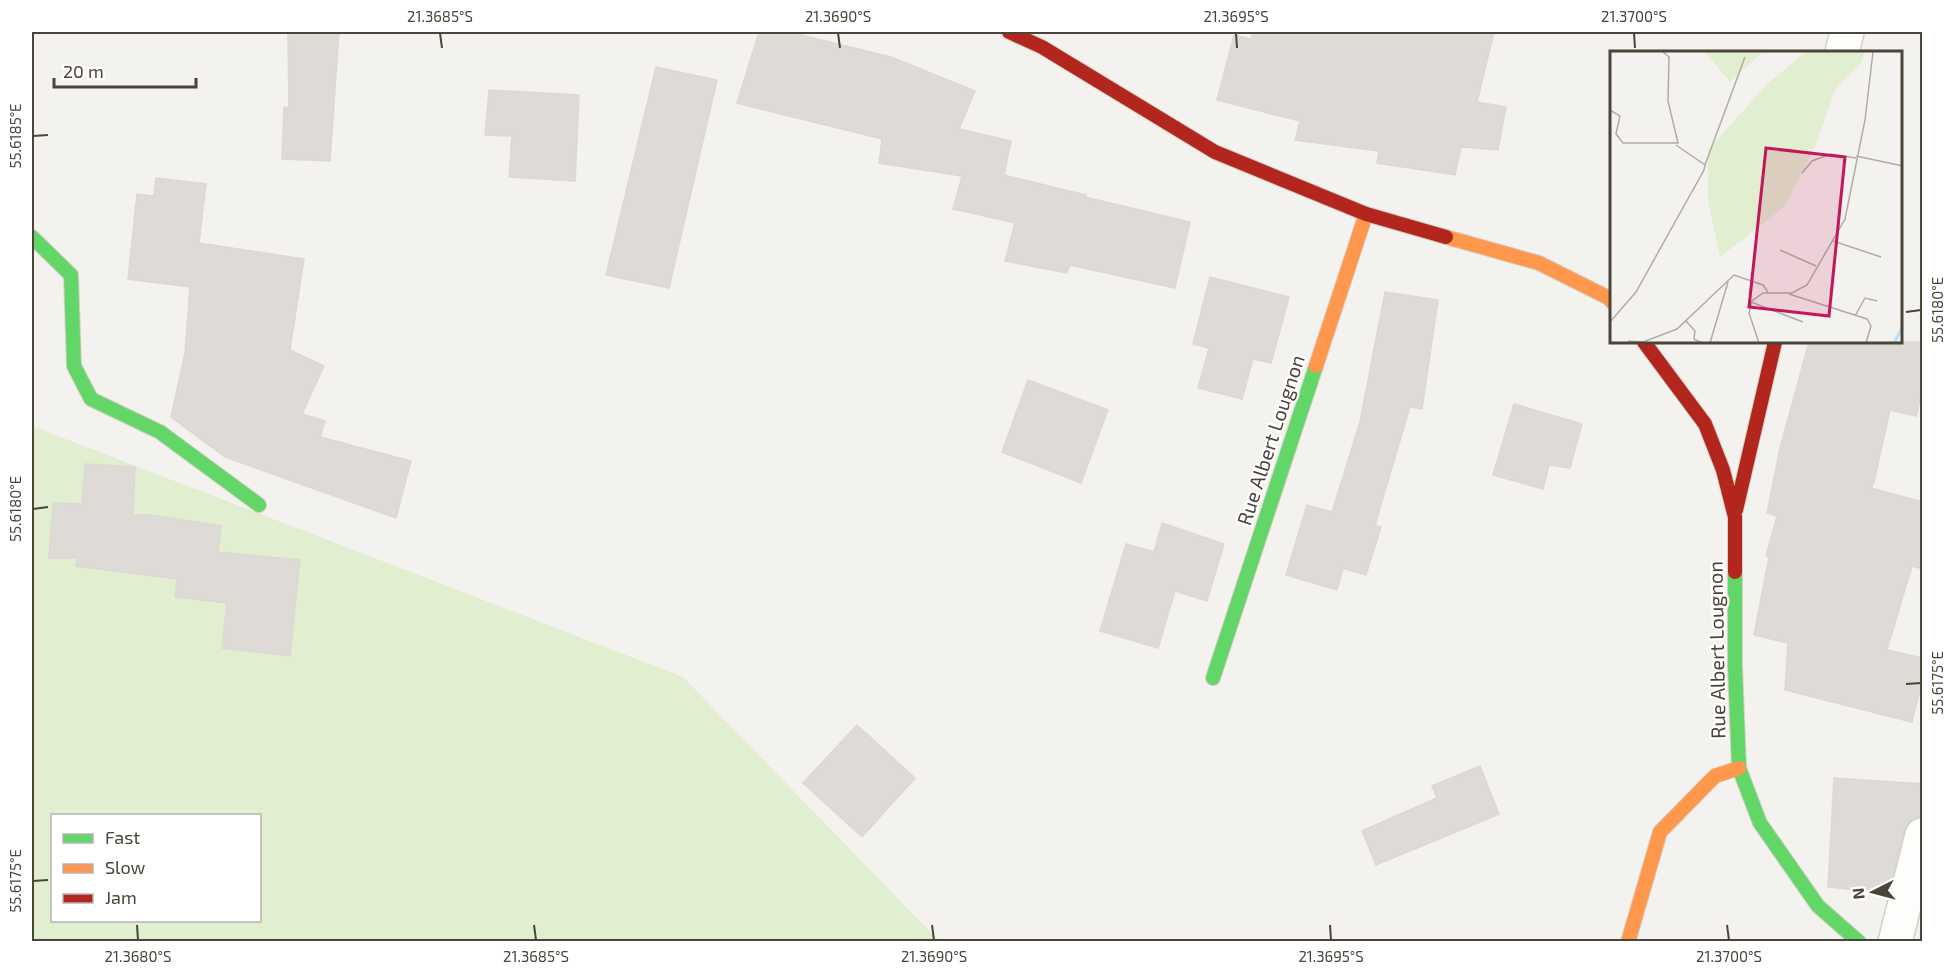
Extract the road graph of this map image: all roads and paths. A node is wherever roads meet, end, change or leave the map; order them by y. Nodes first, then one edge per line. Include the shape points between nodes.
1 (1009, 32) edge
2 (1847, 32) edge
3 (1842, 51) edge
4 (1366, 214) junction
5 (32, 237) edge
6 (1610, 299) edge
7 (1645, 344) edge
8 (1775, 344) edge
9 (259, 505) dead end
10 (1735, 517) junction
11 (1213, 678) dead end
12 (1739, 768) junction
13 (1923, 835) edge
14 (1628, 942) edge
15 (1860, 942) edge
16 (1895, 942) edge

1 - 4 street via 1042,47 1215,152
2 - 3 street
4 - 6 street via 1539,263
4 - 11 street, Rue Albert Lougnon
5 - 9 street via 71,274 74,366 91,399 159,432
7 - 10 street, Rue Albert Lougnon via 1705,424 1723,470
8 - 10 street
10 - 12 street, Rue Albert Lougnon
12 - 14 street via 1715,776 1660,832
12 - 15 street, Rue Albert Lougnon via 1760,824 1818,906
13 - 16 street

